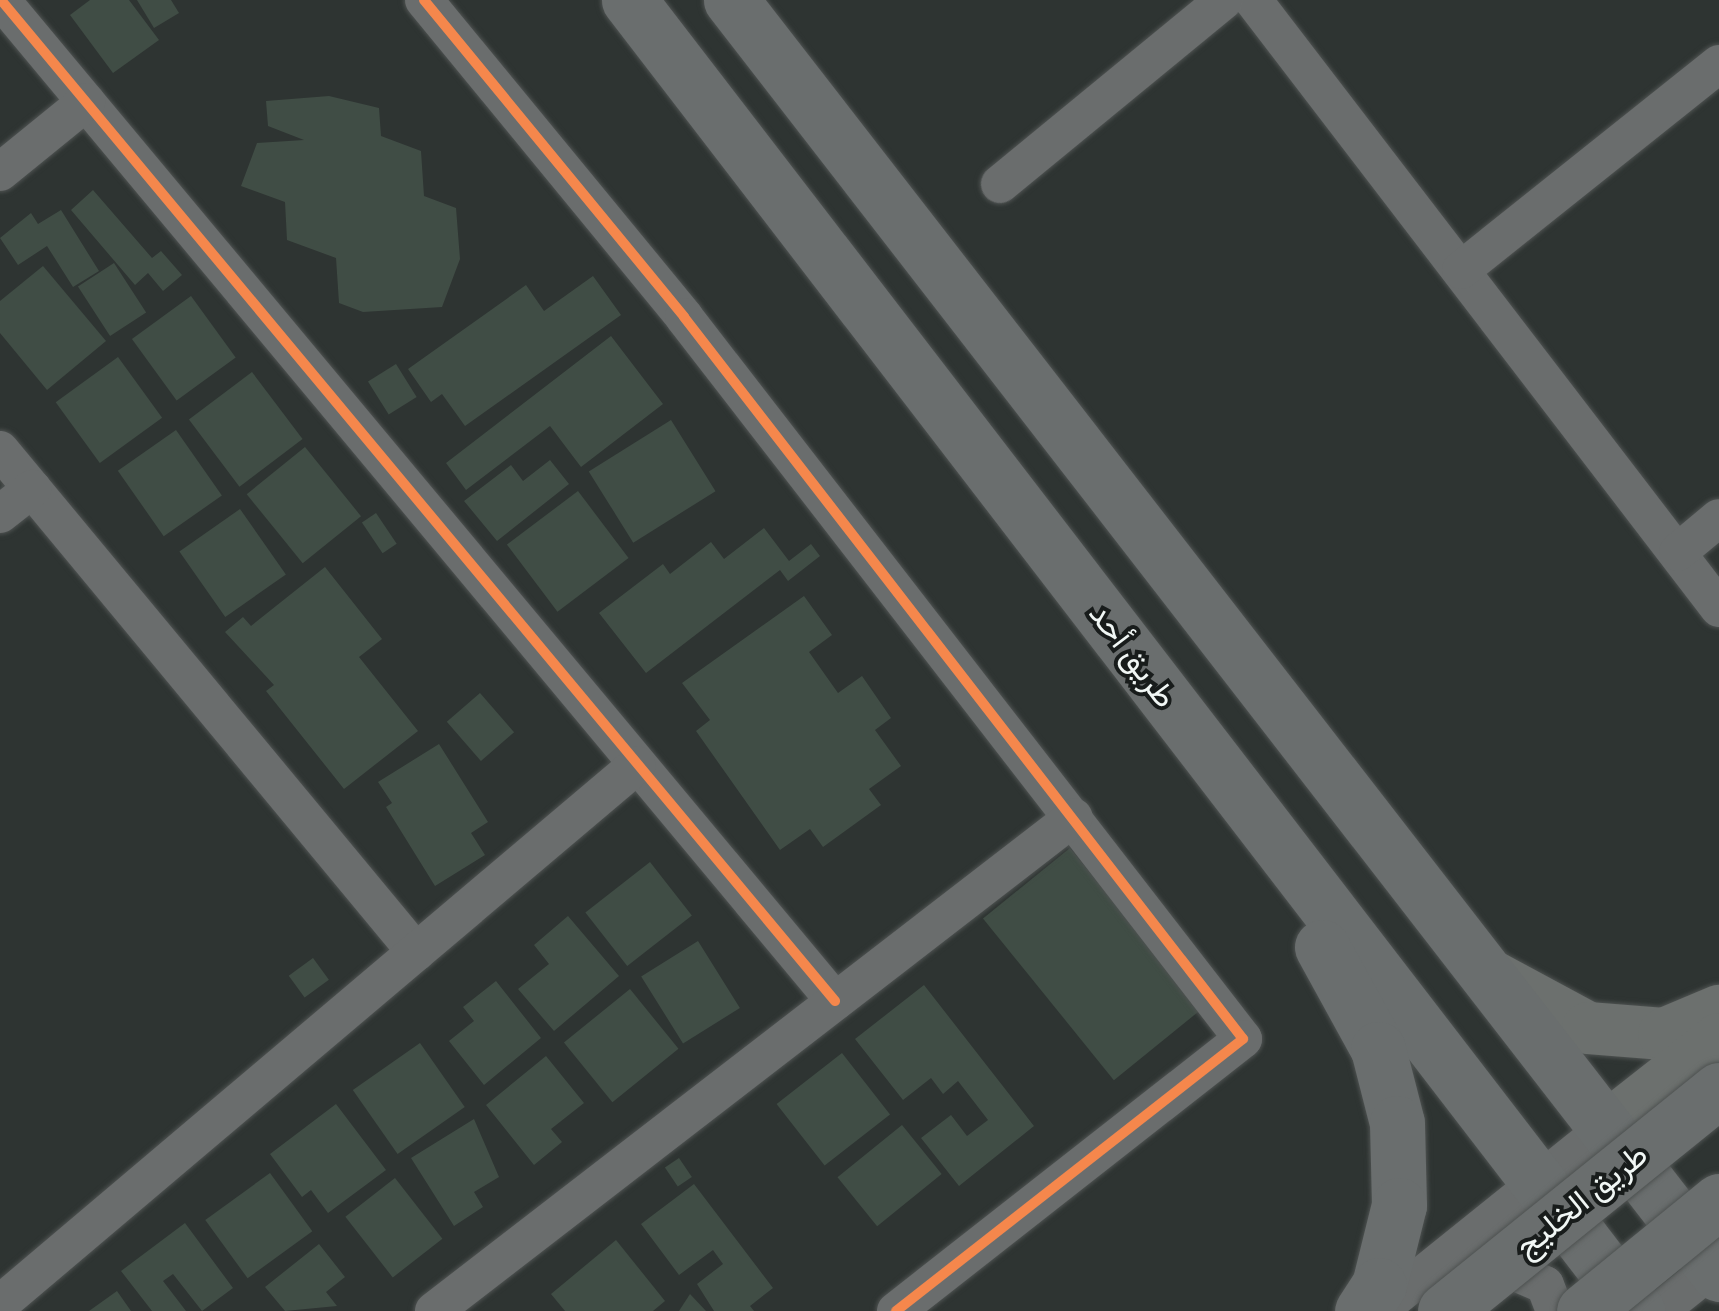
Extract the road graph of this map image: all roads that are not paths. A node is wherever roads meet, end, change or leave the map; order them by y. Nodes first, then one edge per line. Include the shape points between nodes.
1 (1, 0) edge
2 (424, 0) edge
3 (630, 0) edge
4 (731, 0) edge
5 (1224, 0) edge
6 (1253, 0) edge
7 (1719, 64) edge
8 (86, 102) junction
9 (0, 172) edge
10 (1000, 184) dead end
11 (1462, 270) junction
12 (0, 450) edge
13 (32, 488) junction
14 (0, 514) edge
15 (1719, 518) edge
16 (1678, 552) junction
17 (1719, 608) edge
18 (637, 765) junction
19 (1074, 818) junction
20 (1302, 876) junction
21 (416, 952) junction
22 (1484, 972) junction
23 (835, 1001) junction
24 (1719, 1012) edge
25 (1719, 1039) edge
26 (1719, 1092) edge
27 (1719, 1115) edge
28 (1606, 1128) junction
29 (1538, 1182) junction
30 (1719, 1201) edge
31 (1717, 1268) edge
32 (0, 1304) edge
33 (1377, 1308) edge
34 (434, 1311) edge
35 (896, 1311) edge
36 (1445, 1311) edge
37 (1555, 1311) edge
38 (1584, 1311) edge
39 (1638, 1311) edge
40 (1659, 1311) edge

1 - 8 street
2 - 19 street via 684,317
3 - 20 main road, طريق أحد
4 - 22 main road
5 - 10 street
6 - 11 street
7 - 11 street
8 - 9 street
8 - 18 street
11 - 16 street
12 - 13 street
13 - 14 street
13 - 21 street
15 - 16 street
16 - 17 street
18 - 21 street
18 - 23 street
19 - 23 street
19 - 35 street via 1243,1039
20 - 29 main road, طريق أحد
20 - 33 main road via 1321,945 1378,1049 1397,1124 1400,1205
21 - 32 street
22 - 24 main road via 1588,1028 1664,1034
22 - 28 main road
23 - 34 street
25 - 28 main road
26 - 27 main road
26 - 36 main road, طريق الخليج, bridge
28 - 29 street
28 - 31 main road
29 - 33 street
29 - 39 main road, طريق أحد
30 - 38 main road, bridge
31 - 40 street
33 - 37 street via 1493,1258 1545,1285

